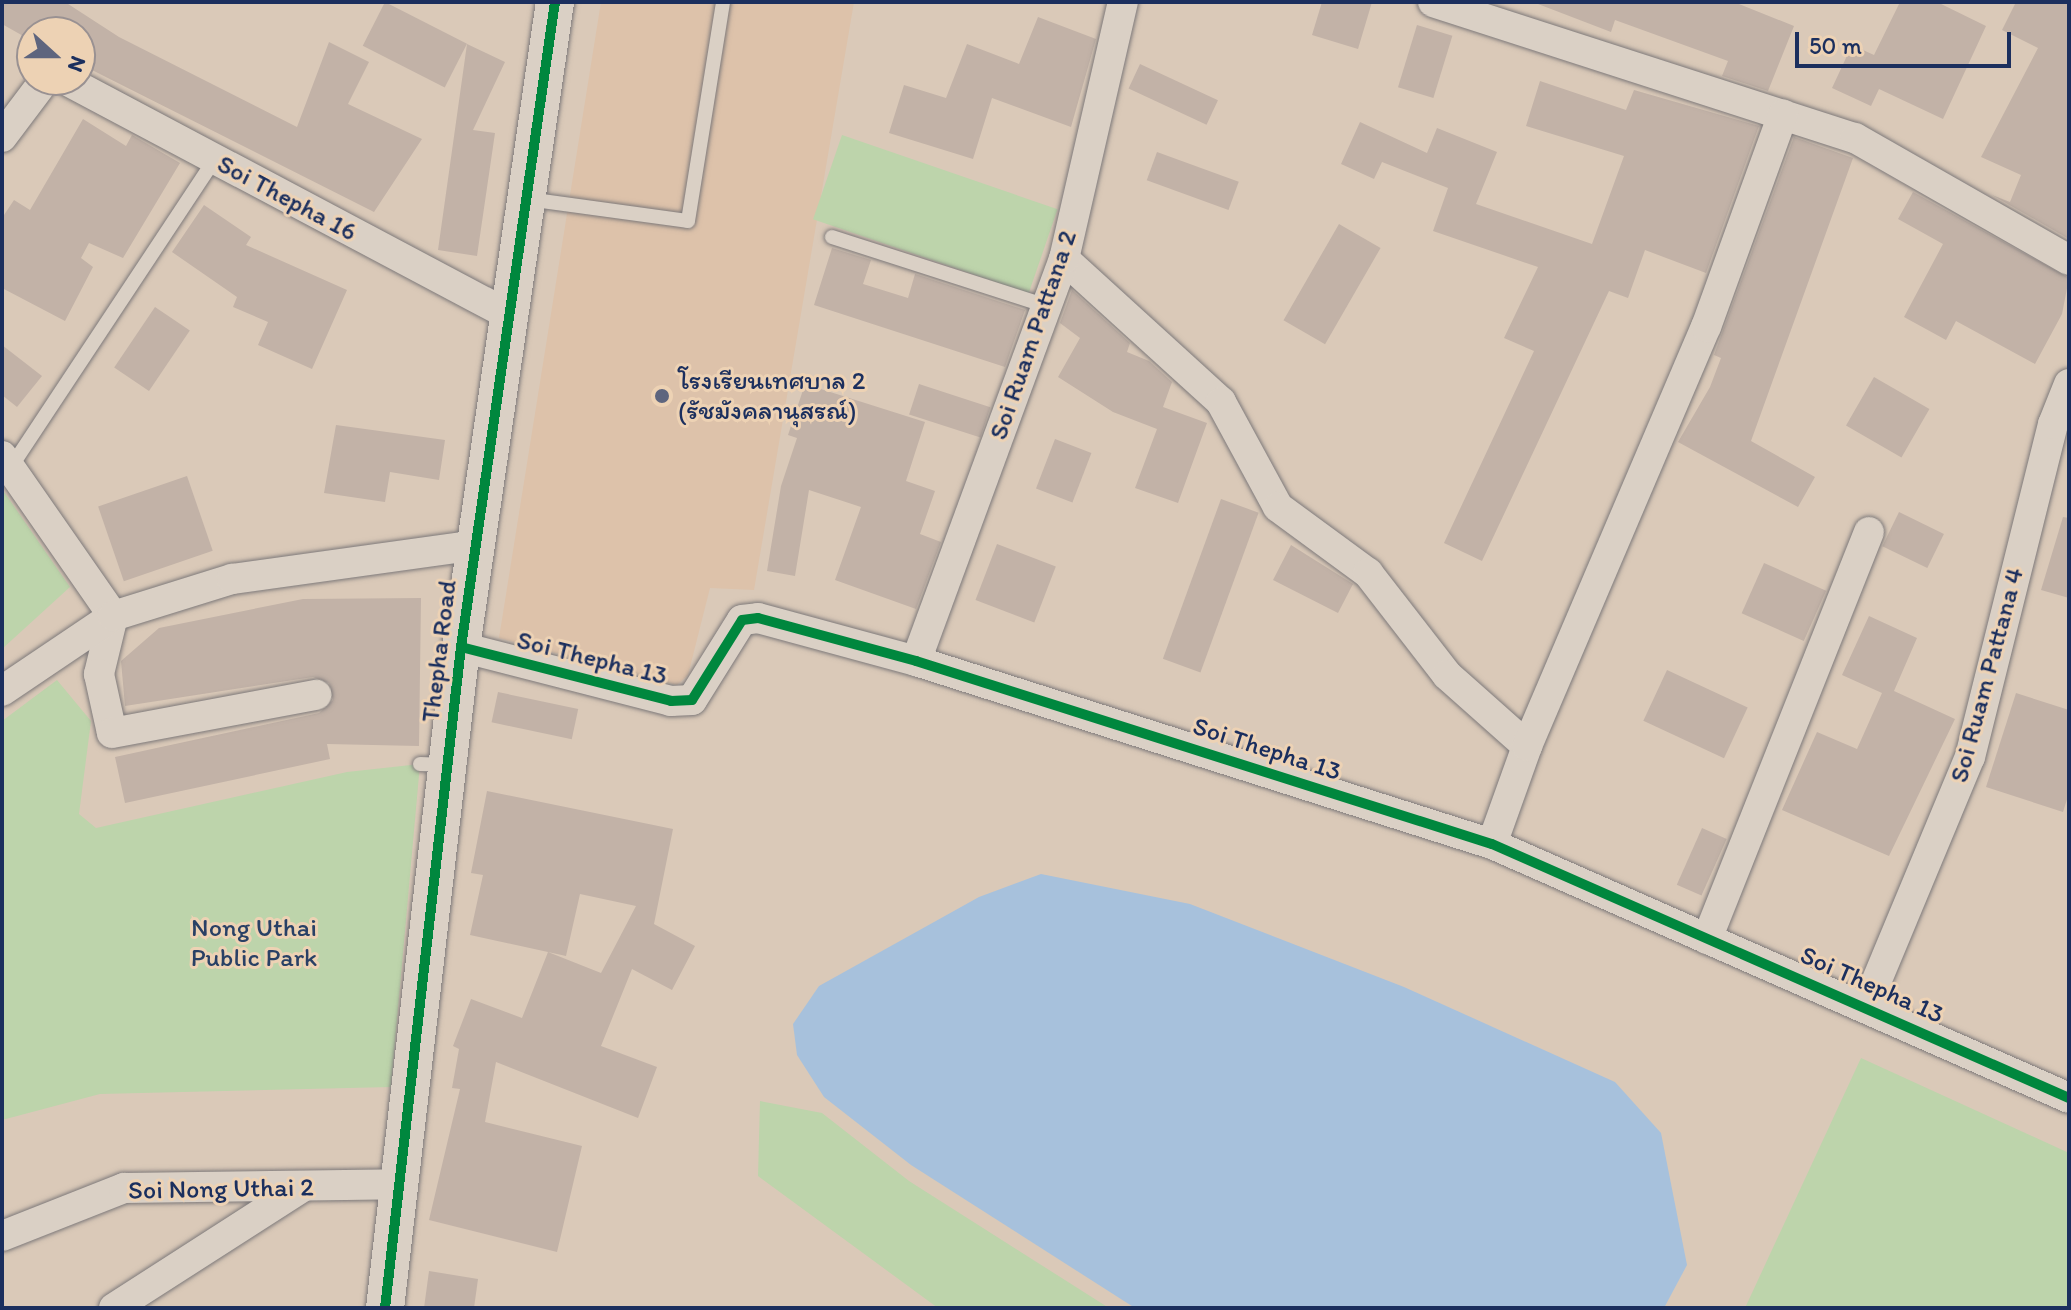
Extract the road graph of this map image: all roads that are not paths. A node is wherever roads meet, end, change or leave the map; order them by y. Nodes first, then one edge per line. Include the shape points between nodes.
1 (555, 2) edge
2 (723, 2) edge
3 (1123, 2) edge
4 (1433, 2) edge
5 (33, 96) edge
6 (96, 96) edge
7 (1783, 114) junction
8 (2, 137) edge
9 (214, 160) junction
10 (526, 199) junction
11 (832, 237) dead end
12 (1064, 259) junction
13 (2069, 260) edge
14 (1047, 306) junction
15 (509, 315) junction
16 (2069, 384) edge
17 (6, 462) edge
18 (1869, 532) dead end
19 (476, 545) junction
20 (113, 616) junction
21 (461, 647) junction
22 (916, 661) junction
23 (2, 691) edge
24 (316, 695) dead end
25 (1527, 746) junction
26 (1492, 844) junction
27 (1707, 939) junction
28 (1867, 1004) junction
29 (2069, 1098) edge
30 (400, 1184) junction
31 (304, 1186) junction
32 (2, 1236) edge
33 (114, 1308) edge
34 (385, 1308) edge

1 - 10 street, Thepha Road
2 - 10 lane via 688,221
3 - 12 street, Soi Ruam Pattana 2
4 - 7 street
5 - 8 street
6 - 9 street, Soi Thepha 16
7 - 13 street via 1855,138
7 - 25 street via 1706,327
9 - 15 street, Soi Thepha 16
9 - 17 lane
10 - 15 street, Thepha Road
11 - 14 lane
12 - 14 street, Soi Ruam Pattana 2
12 - 25 street via 1221,402 1278,507 1368,573 1447,675
14 - 22 street, Soi Ruam Pattana 2
15 - 19 street, Thepha Road
16 - 28 street, Soi Ruam Pattana 4 via 2053,424 1970,757
17 - 20 street
18 - 27 street
19 - 20 street via 232,579
19 - 21 street, Thepha Road
20 - 23 street
20 - 24 street via 99,674 112,733
21 - 22 street, Soi Thepha 13 via 671,701 692,700 742,620 758,618
21 - 30 street, Thepha Road via 433,765 402,1073
22 - 26 street, Soi Thepha 13
25 - 26 street
26 - 27 street, Soi Thepha 13
27 - 28 street, Soi Thepha 13
28 - 29 street, Soi Thepha 13
30 - 31 street, Soi Nong Uthai 2
30 - 34 street, Thepha Road
31 - 32 street, Soi Nong Uthai 2 via 124,1188
31 - 33 street

